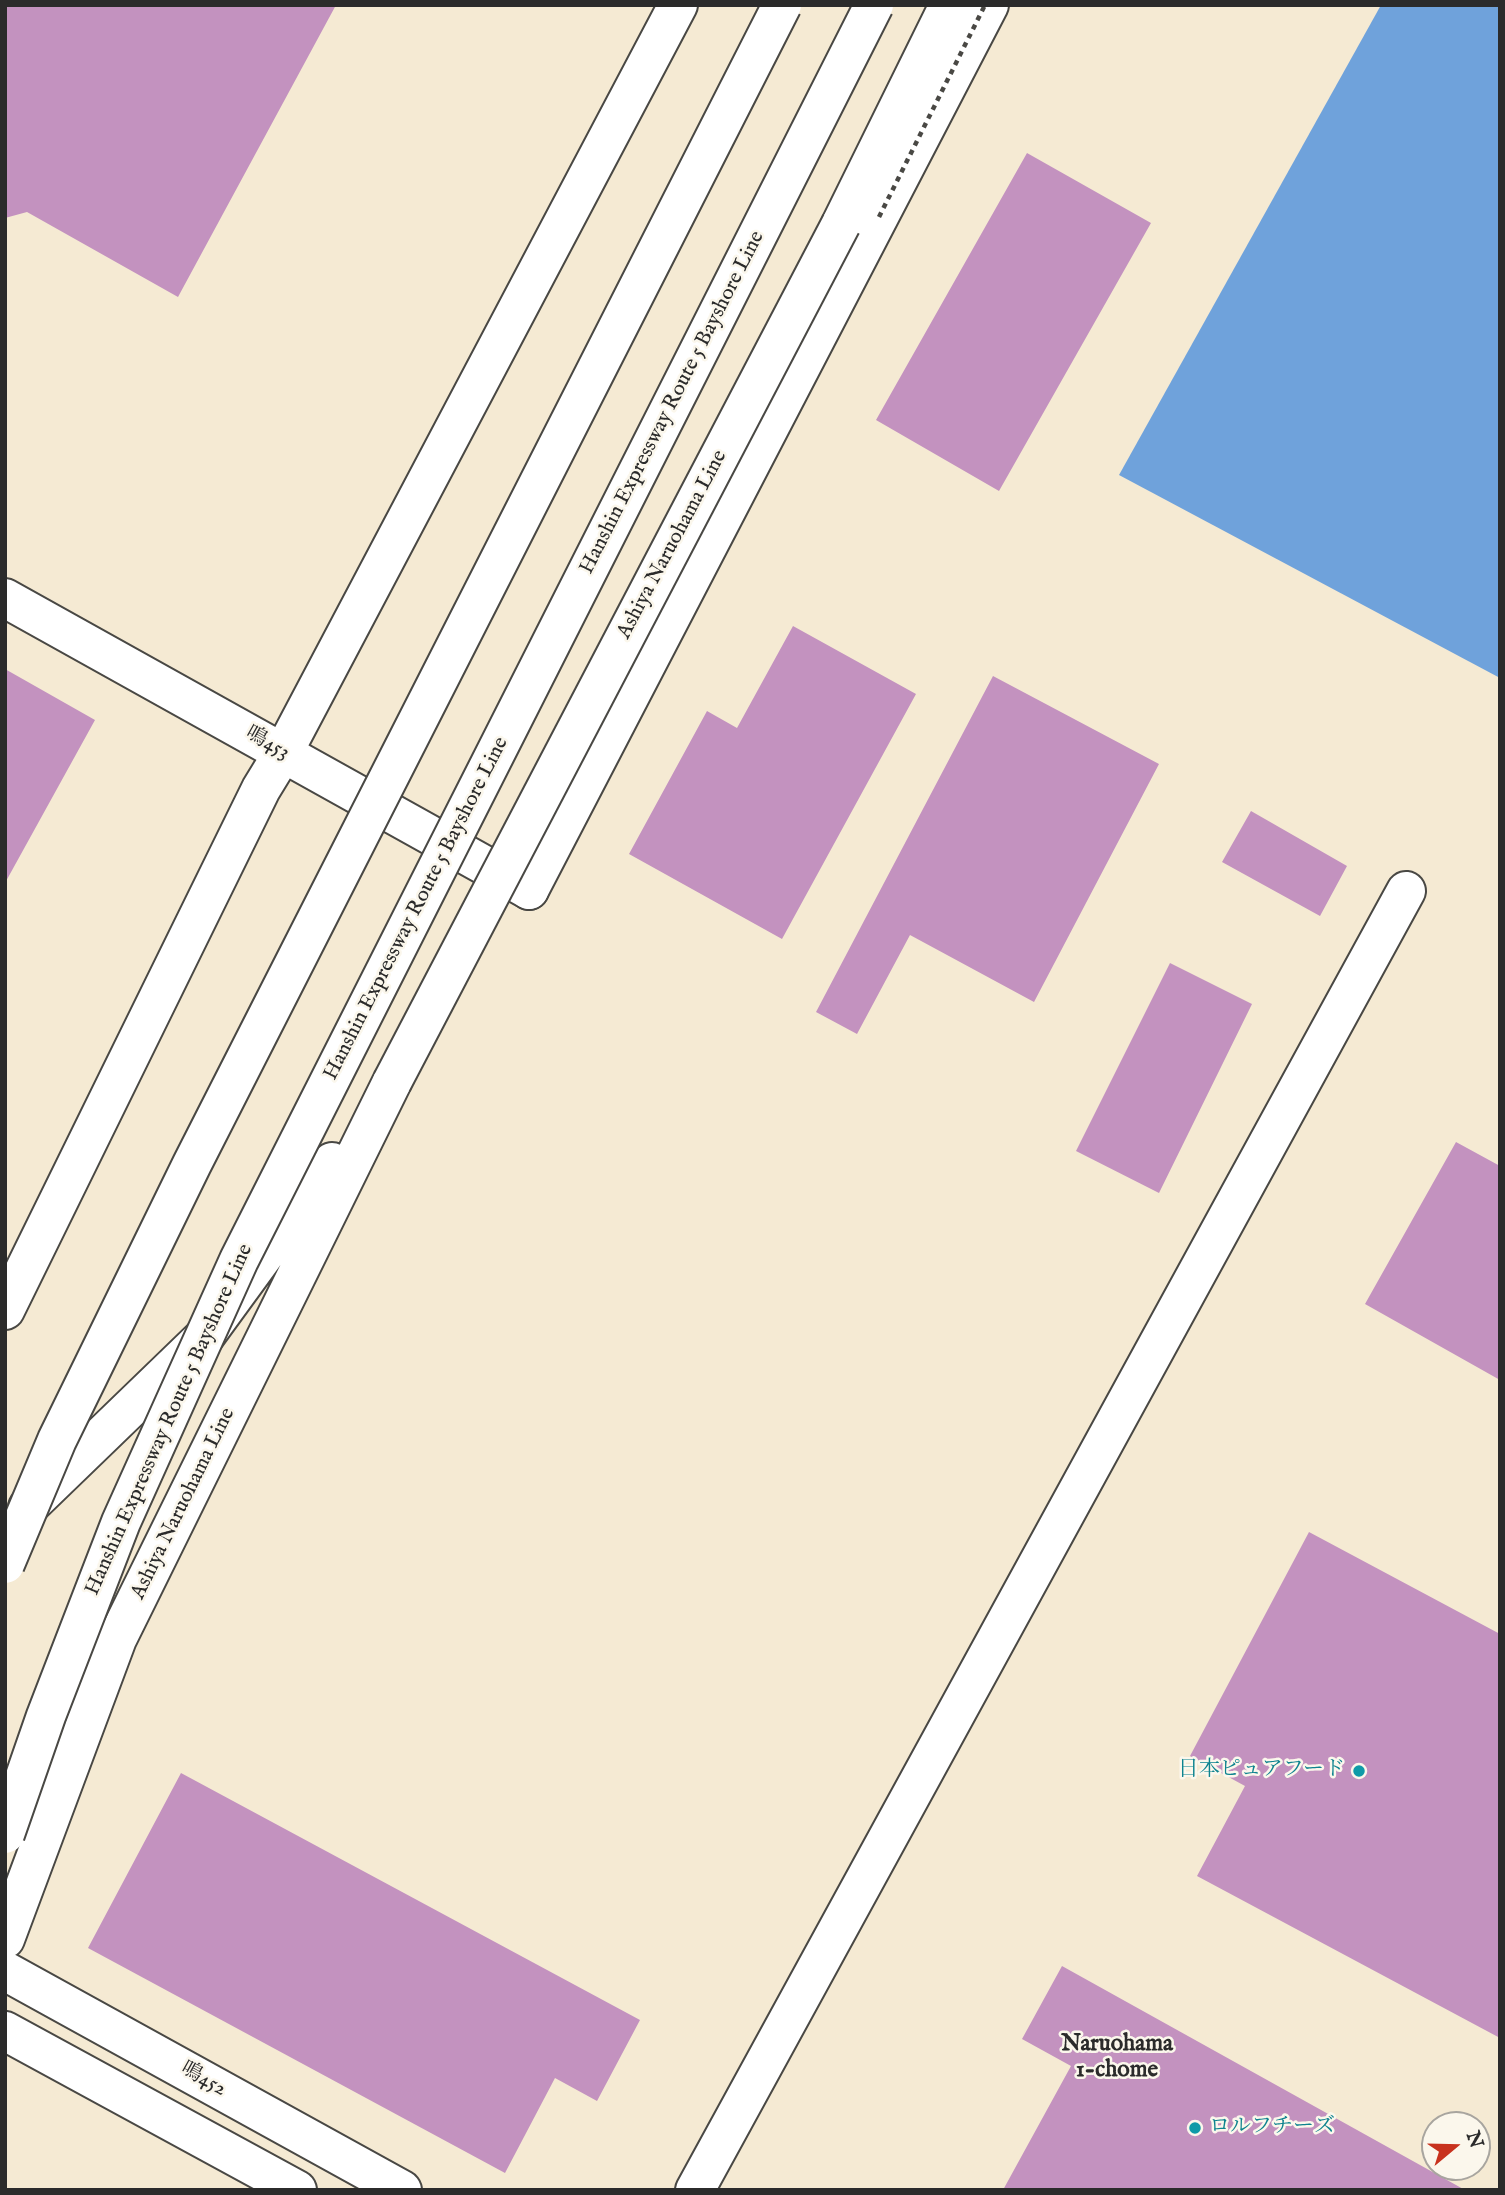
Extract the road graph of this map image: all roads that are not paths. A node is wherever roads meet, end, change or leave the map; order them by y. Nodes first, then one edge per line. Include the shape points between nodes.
1 (678, 5) edge
2 (782, 5) edge
3 (874, 5) edge
4 (949, 5) edge
5 (989, 5) edge
6 (5, 598) edge
7 (283, 753) junction
8 (1406, 891) dead end
9 (392, 1082) junction
10 (5, 1310) edge
11 (5, 1532) edge
12 (5, 1564) edge
13 (5, 1834) edge
14 (5, 1939) edge
15 (5, 1971) edge
16 (5, 2031) edge
17 (297, 2190) edge
18 (401, 2190) edge
19 (695, 2190) edge

1 - 7 main road
2 - 12 main road, bridge via 186,1176 57,1440
3 - 13 main road, Hanshin Expressway Route 5 Bayshore Line, bridge via 239,1261 121,1522
4 - 9 main road, Ashiya Naruohama Line, bridge via 841,224
5 - 7 main road, 鳴453 via 529,890
6 - 7 main road, 鳴453
7 - 10 main road via 261,789
8 - 19 main road
9 - 11 main road, Ashiya Naruohama Line via 205,1336
9 - 14 main road, Ashiya Naruohama Line via 117,1639
15 - 18 main road, 鳴452
16 - 17 main road

